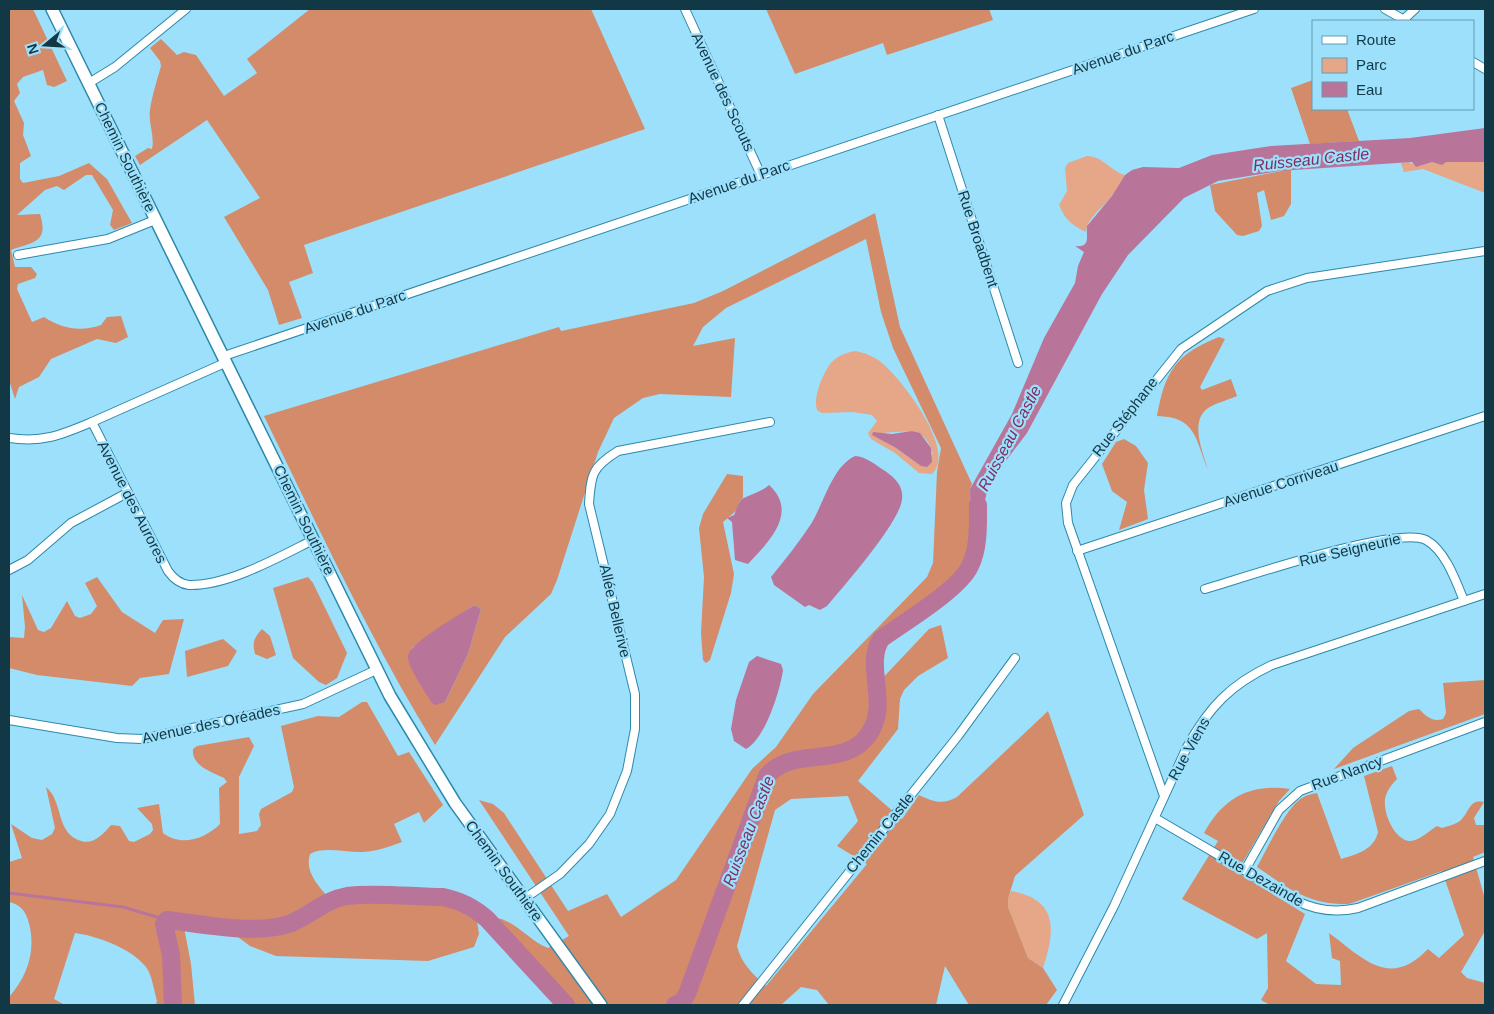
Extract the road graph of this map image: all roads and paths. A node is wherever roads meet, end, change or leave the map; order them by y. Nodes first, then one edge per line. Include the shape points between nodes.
1 (52, 9) edge
2 (186, 9) edge
3 (685, 9) edge
4 (1254, 9) edge
5 (1385, 9) edge
6 (1415, 9) edge
7 (1403, 20) edge
8 (1406, 20) edge
9 (1474, 63) edge
10 (1485, 69) edge
11 (89, 84) junction
12 (938, 115) junction
13 (761, 174) junction
14 (155, 220) junction
15 (1485, 251) edge
16 (18, 255) dead end
17 (225, 359) junction
18 (1018, 363) dead end
19 (1485, 416) edge
20 (92, 422) junction
21 (770, 422) dead end
22 (9, 438) edge
23 (127, 493) junction
24 (313, 540) junction
25 (1077, 552) junction
26 (9, 570) edge
27 (1205, 589) dead end
28 (1485, 594) edge
29 (1464, 601) junction
30 (1015, 658) dead end
31 (376, 670) junction
32 (9, 720) edge
33 (1485, 722) edge
34 (1164, 796) junction
35 (1156, 818) junction
36 (1485, 861) edge
37 (1245, 870) junction
38 (524, 898) junction
39 (601, 1005) edge
40 (743, 1005) edge
41 (1062, 1005) edge

1 - 11 street, Chemin Southière
2 - 11 street via 108,73
3 - 13 street, Avenue des Scouts
4 - 12 street, Avenue du Parc
5 - 7 street
6 - 8 street
9 - 10 street
11 - 14 street, Chemin Southière
12 - 13 street, Avenue du Parc
12 - 18 street, Rue Broadbent
13 - 17 street, Avenue du Parc
14 - 16 street via 108,239
14 - 17 street, Chemin Southière
15 - 25 street, Rue Stéphane via 1294,281 1261,294 1190,341 1073,485 1066,514
17 - 20 street, Avenue des Aurores
17 - 24 street, Chemin Southière
19 - 25 street, Avenue Corriveau
20 - 22 street via 47,439
20 - 23 street, Avenue des Aurores
21 - 38 street, Allée Bellerive via 618,451 599,463 590,482 589,504 635,694 635,729 627,771 610,814 589,844 560,874
23 - 24 street, Avenue des Aurores via 168,571 183,584 234,575
23 - 26 street via 71,523 28,560
24 - 31 street, Chemin Southière
25 - 34 street, Rue Stéphane
27 - 29 street, Rue Seigneurie via 1363,545 1414,537 1426,540 1436,549
28 - 29 street, Rue Viens
29 - 34 street, Rue Viens via 1290,658 1240,682 1227,692 1202,722
30 - 40 street, Chemin Castle
31 - 32 street, Avenue des Oréades via 303,704 142,739 117,738
31 - 38 street, Chemin Southière via 431,766
33 - 37 street, Rue Nancy via 1300,791 1279,810
34 - 35 street, Rue Viens
35 - 37 street, Rue Dezainde
35 - 41 street, Rue Viens
36 - 37 street, Rue Dezainde via 1358,908 1340,911 1305,905
38 - 39 street, Chemin Southière

